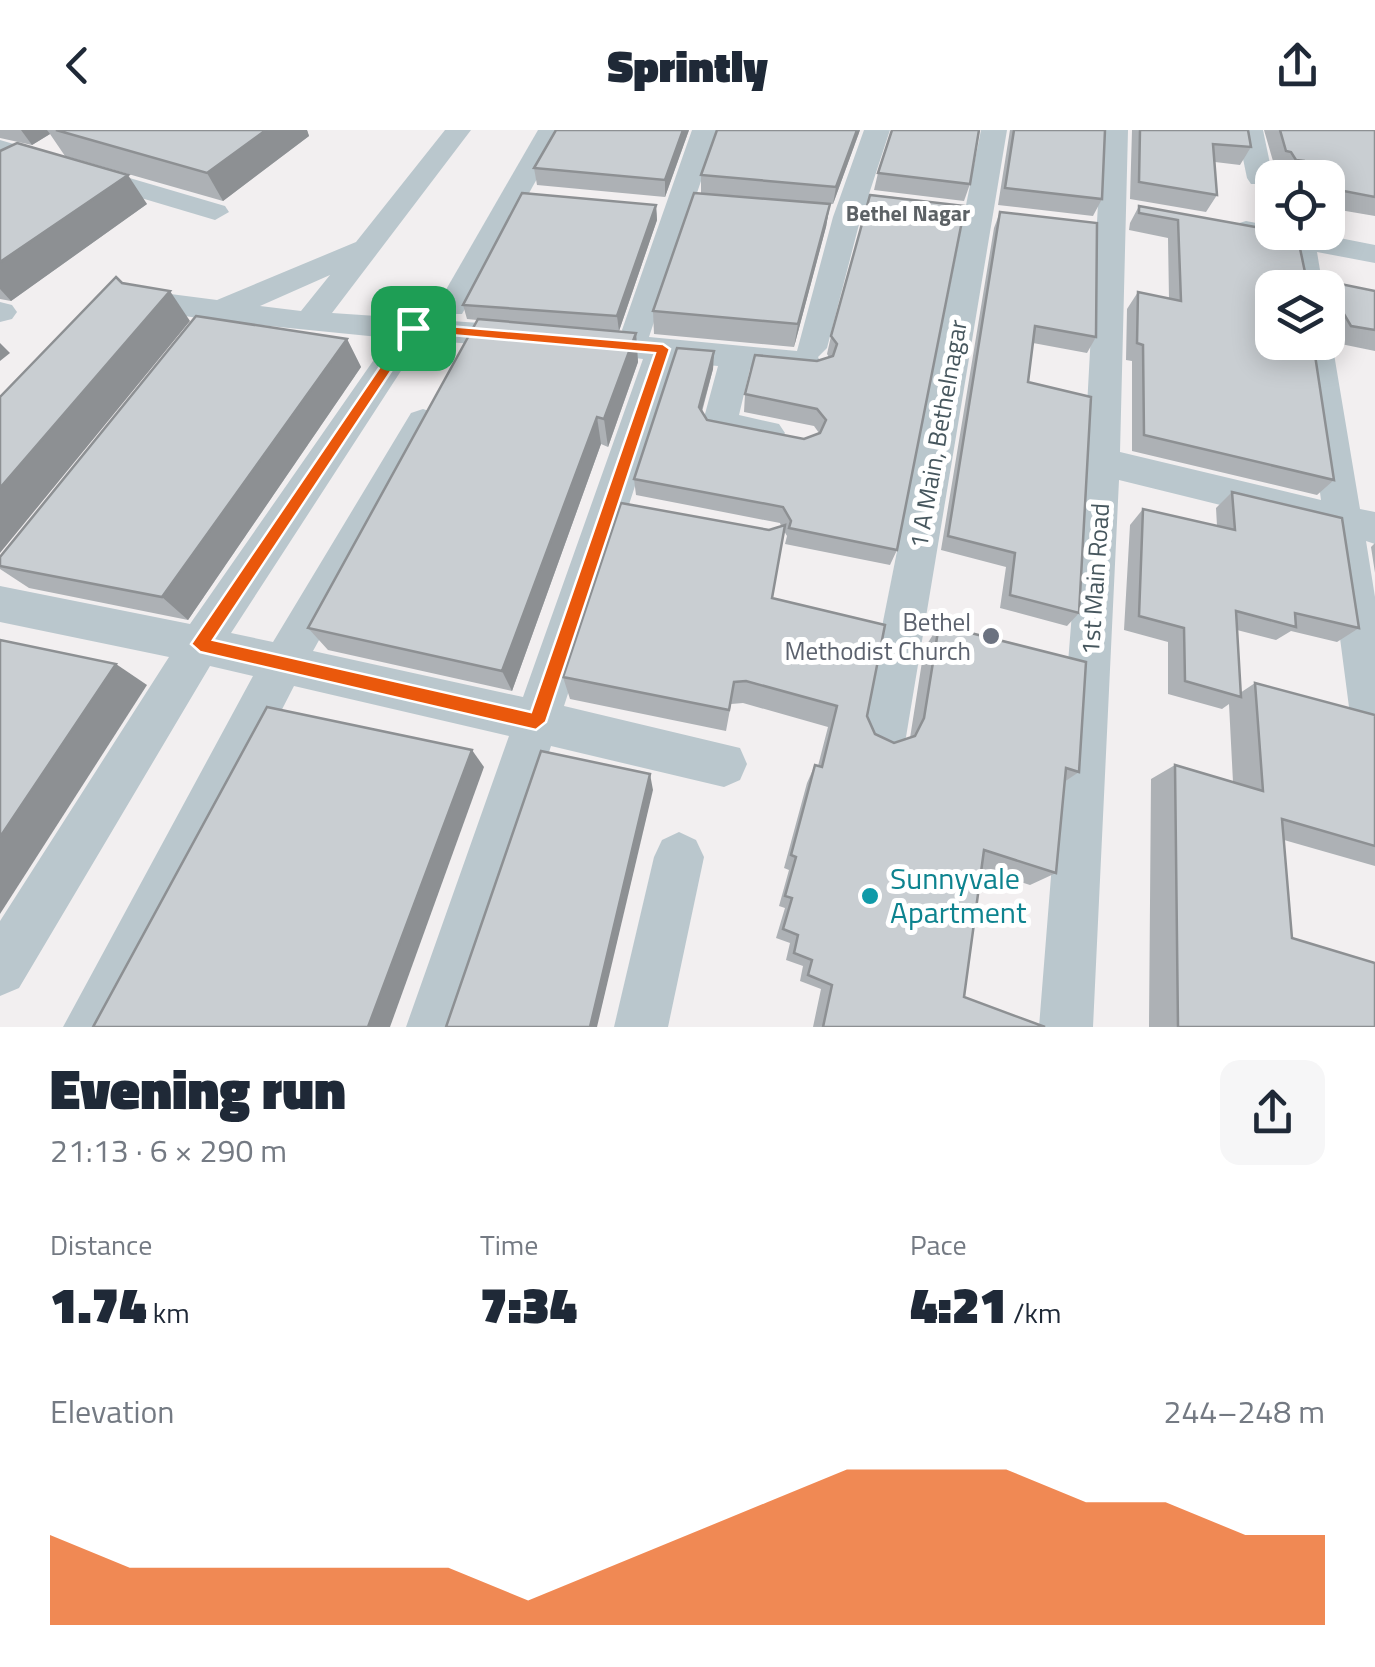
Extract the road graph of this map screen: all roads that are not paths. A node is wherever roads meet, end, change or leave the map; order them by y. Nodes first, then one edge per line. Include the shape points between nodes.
1 (458, 130) edge
2 (552, 130) edge
3 (704, 130) edge
4 (877, 130) edge
5 (994, 130) edge
6 (1115, 130) edge
7 (1250, 130) edge
8 (67, 140) edge
9 (0, 148) edge
10 (36, 159) junction
11 (1256, 160) edge
12 (0, 179) edge
13 (513, 195) junction
14 (550, 198) edge
15 (717, 206) edge
16 (641, 207) edge
17 (679, 207) junction
18 (851, 208) junction
19 (215, 212) dead end
20 (810, 214) edge
21 (978, 214) junction
22 (1016, 219) edge
23 (1225, 226) edge
24 (1255, 231) edge
25 (371, 245) junction
26 (1345, 248) edge
27 (1375, 254) edge
28 (155, 302) edge
29 (220, 311) junction
30 (309, 322) junction
31 (413, 328) junction
32 (651, 340) junction
33 (457, 346) junction
34 (737, 356) junction
35 (1320, 360) edge
36 (159, 388) edge
37 (801, 439) edge
38 (1102, 462) junction
39 (1359, 524) edge
40 (4, 589) edge
41 (200, 644) junction
42 (282, 664) junction
43 (536, 722) junction
44 (1375, 730) edge
45 (884, 737) edge
46 (724, 764) dead end
47 (680, 857) dead end
48 (0, 968) edge
49 (90, 1027) edge
50 (433, 1027) edge
51 (641, 1027) edge
52 (1066, 1027) edge

1 - 25 street
2 - 13 street
3 - 17 street
4 - 18 street
5 - 21 street, 1 A Main, Bethelnagar
6 - 38 street, 1st Main Road
7 - 11 street
8 - 10 street
9 - 10 street
10 - 12 street
10 - 19 street
13 - 14 street
13 - 33 street
15 - 17 street
16 - 17 street
17 - 32 street
18 - 20 street
18 - 21 street
18 - 34 street via 813,356
21 - 22 street
21 - 45 street, 1 A Main, Bethelnagar
23 - 24 street
25 - 29 street
25 - 30 street
26 - 27 street
28 - 29 street
29 - 30 street
29 - 36 street
30 - 31 street
31 - 33 street
31 - 41 street
32 - 33 street
32 - 34 street
32 - 43 street via 628,513
33 - 42 street
34 - 37 street via 718,426
35 - 39 street
38 - 39 street
38 - 52 street, 1st Main Road
39 - 44 street
40 - 41 street
41 - 42 street
41 - 48 street
42 - 43 street
42 - 49 street
43 - 46 street
43 - 50 street
47 - 51 street

